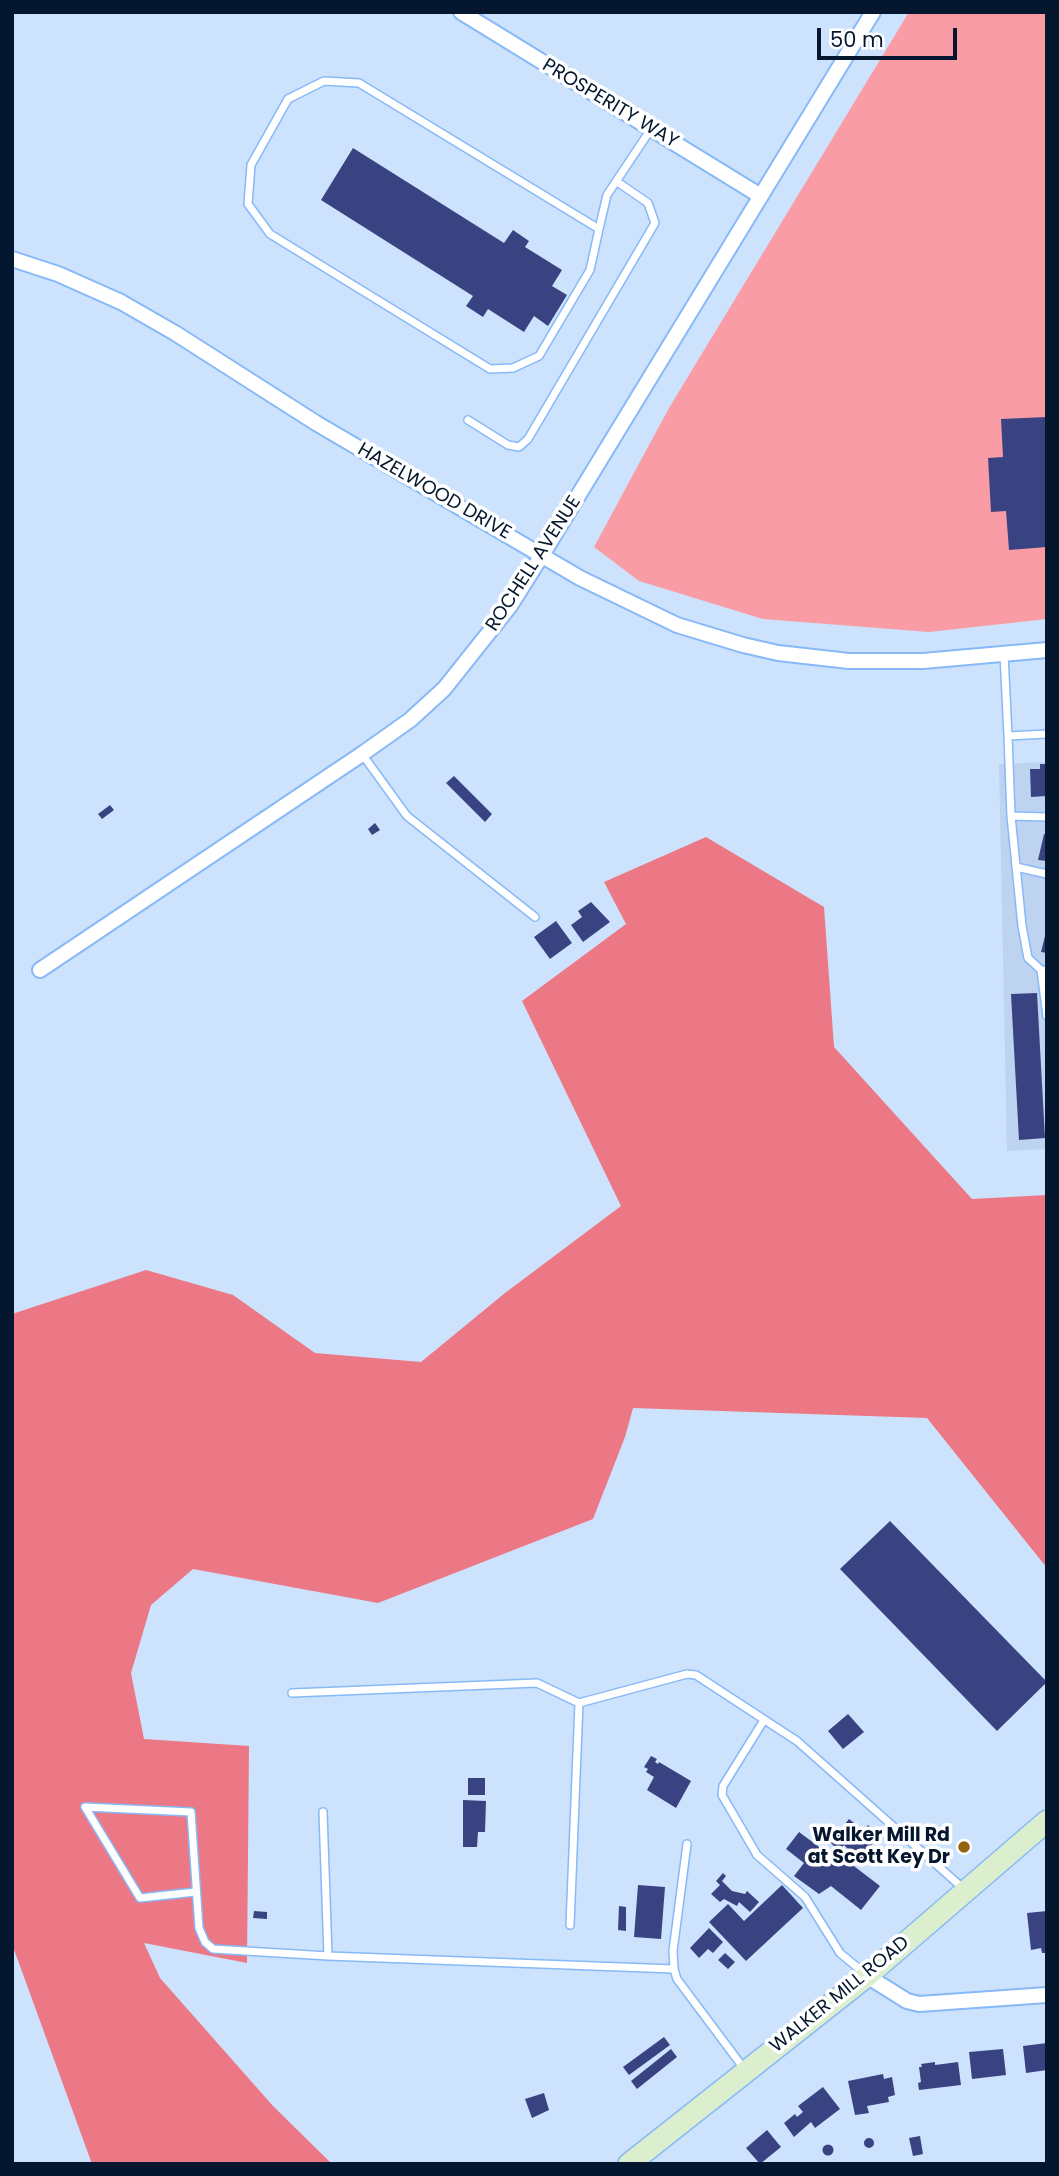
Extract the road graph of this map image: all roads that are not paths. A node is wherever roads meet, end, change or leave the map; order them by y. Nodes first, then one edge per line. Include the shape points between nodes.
1 (461, 12) edge
2 (873, 12) edge
3 (651, 129) junction
4 (616, 181) junction
5 (759, 195) junction
6 (599, 229) junction
7 (12, 259) edge
8 (468, 420) dead end
9 (542, 555) junction
10 (1047, 650) edge
11 (1004, 654) junction
12 (1047, 734) edge
13 (1008, 736) junction
14 (362, 754) junction
15 (1012, 816) junction
16 (1047, 817) edge
17 (1016, 867) junction
18 (1047, 874) edge
19 (536, 917) dead end
20 (40, 970) dead end
21 (1044, 971) edge
22 (1047, 1016) edge
23 (292, 1693) dead end
24 (579, 1703) junction
25 (764, 1720) junction
26 (323, 1812) dead end
27 (1047, 1822) edge
28 (687, 1844) dead end
29 (966, 1890) junction
30 (195, 1892) junction
31 (570, 1925) dead end
32 (328, 1956) junction
33 (674, 1969) junction
34 (867, 1976) junction
35 (1047, 1995) edge
36 (745, 2070) junction
37 (629, 2164) edge

1 - 3 street, PROSPERITY WAY
2 - 5 street, ROCHELL AVENUE
3 - 4 lane
3 - 5 street, PROSPERITY WAY
4 - 6 lane via 607,195
4 - 8 lane via 648,203 655,223 528,439 519,447 508,445
5 - 9 street, ROCHELL AVENUE
6 - 6 lane via 590,270 539,356 513,368 490,369 270,234 248,204 251,165 288,99 324,81 359,83
7 - 9 street, HAZELWOOD DRIVE via 121,302
9 - 11 street, HAZELWOOD DRIVE via 677,625 778,653 881,663
9 - 14 street, ROCHELL AVENUE via 502,617 444,689
10 - 11 street, HAZELWOOD DRIVE
11 - 13 lane
12 - 13 lane
13 - 15 lane
14 - 19 lane via 407,816
14 - 20 street, ROCHELL AVENUE
15 - 16 lane
15 - 17 lane
17 - 18 lane
17 - 21 lane via 1028,958
21 - 22 lane
23 - 24 lane via 537,1684
24 - 25 lane via 687,1674 696,1675
24 - 31 lane
25 - 29 lane via 797,1741
25 - 34 lane via 723,1786 722,1795 757,1855 805,1897 840,1954
26 - 32 lane
27 - 29 street, WALKER MILL ROAD
28 - 33 lane
29 - 34 street, WALKER MILL ROAD
30 - 30 lane via 191,1812 85,1807 140,1898
30 - 32 lane via 199,1928 213,1949
32 - 33 lane
33 - 36 lane
34 - 35 street via 919,2004
34 - 36 street, WALKER MILL ROAD
36 - 37 street, WALKER MILL ROAD

